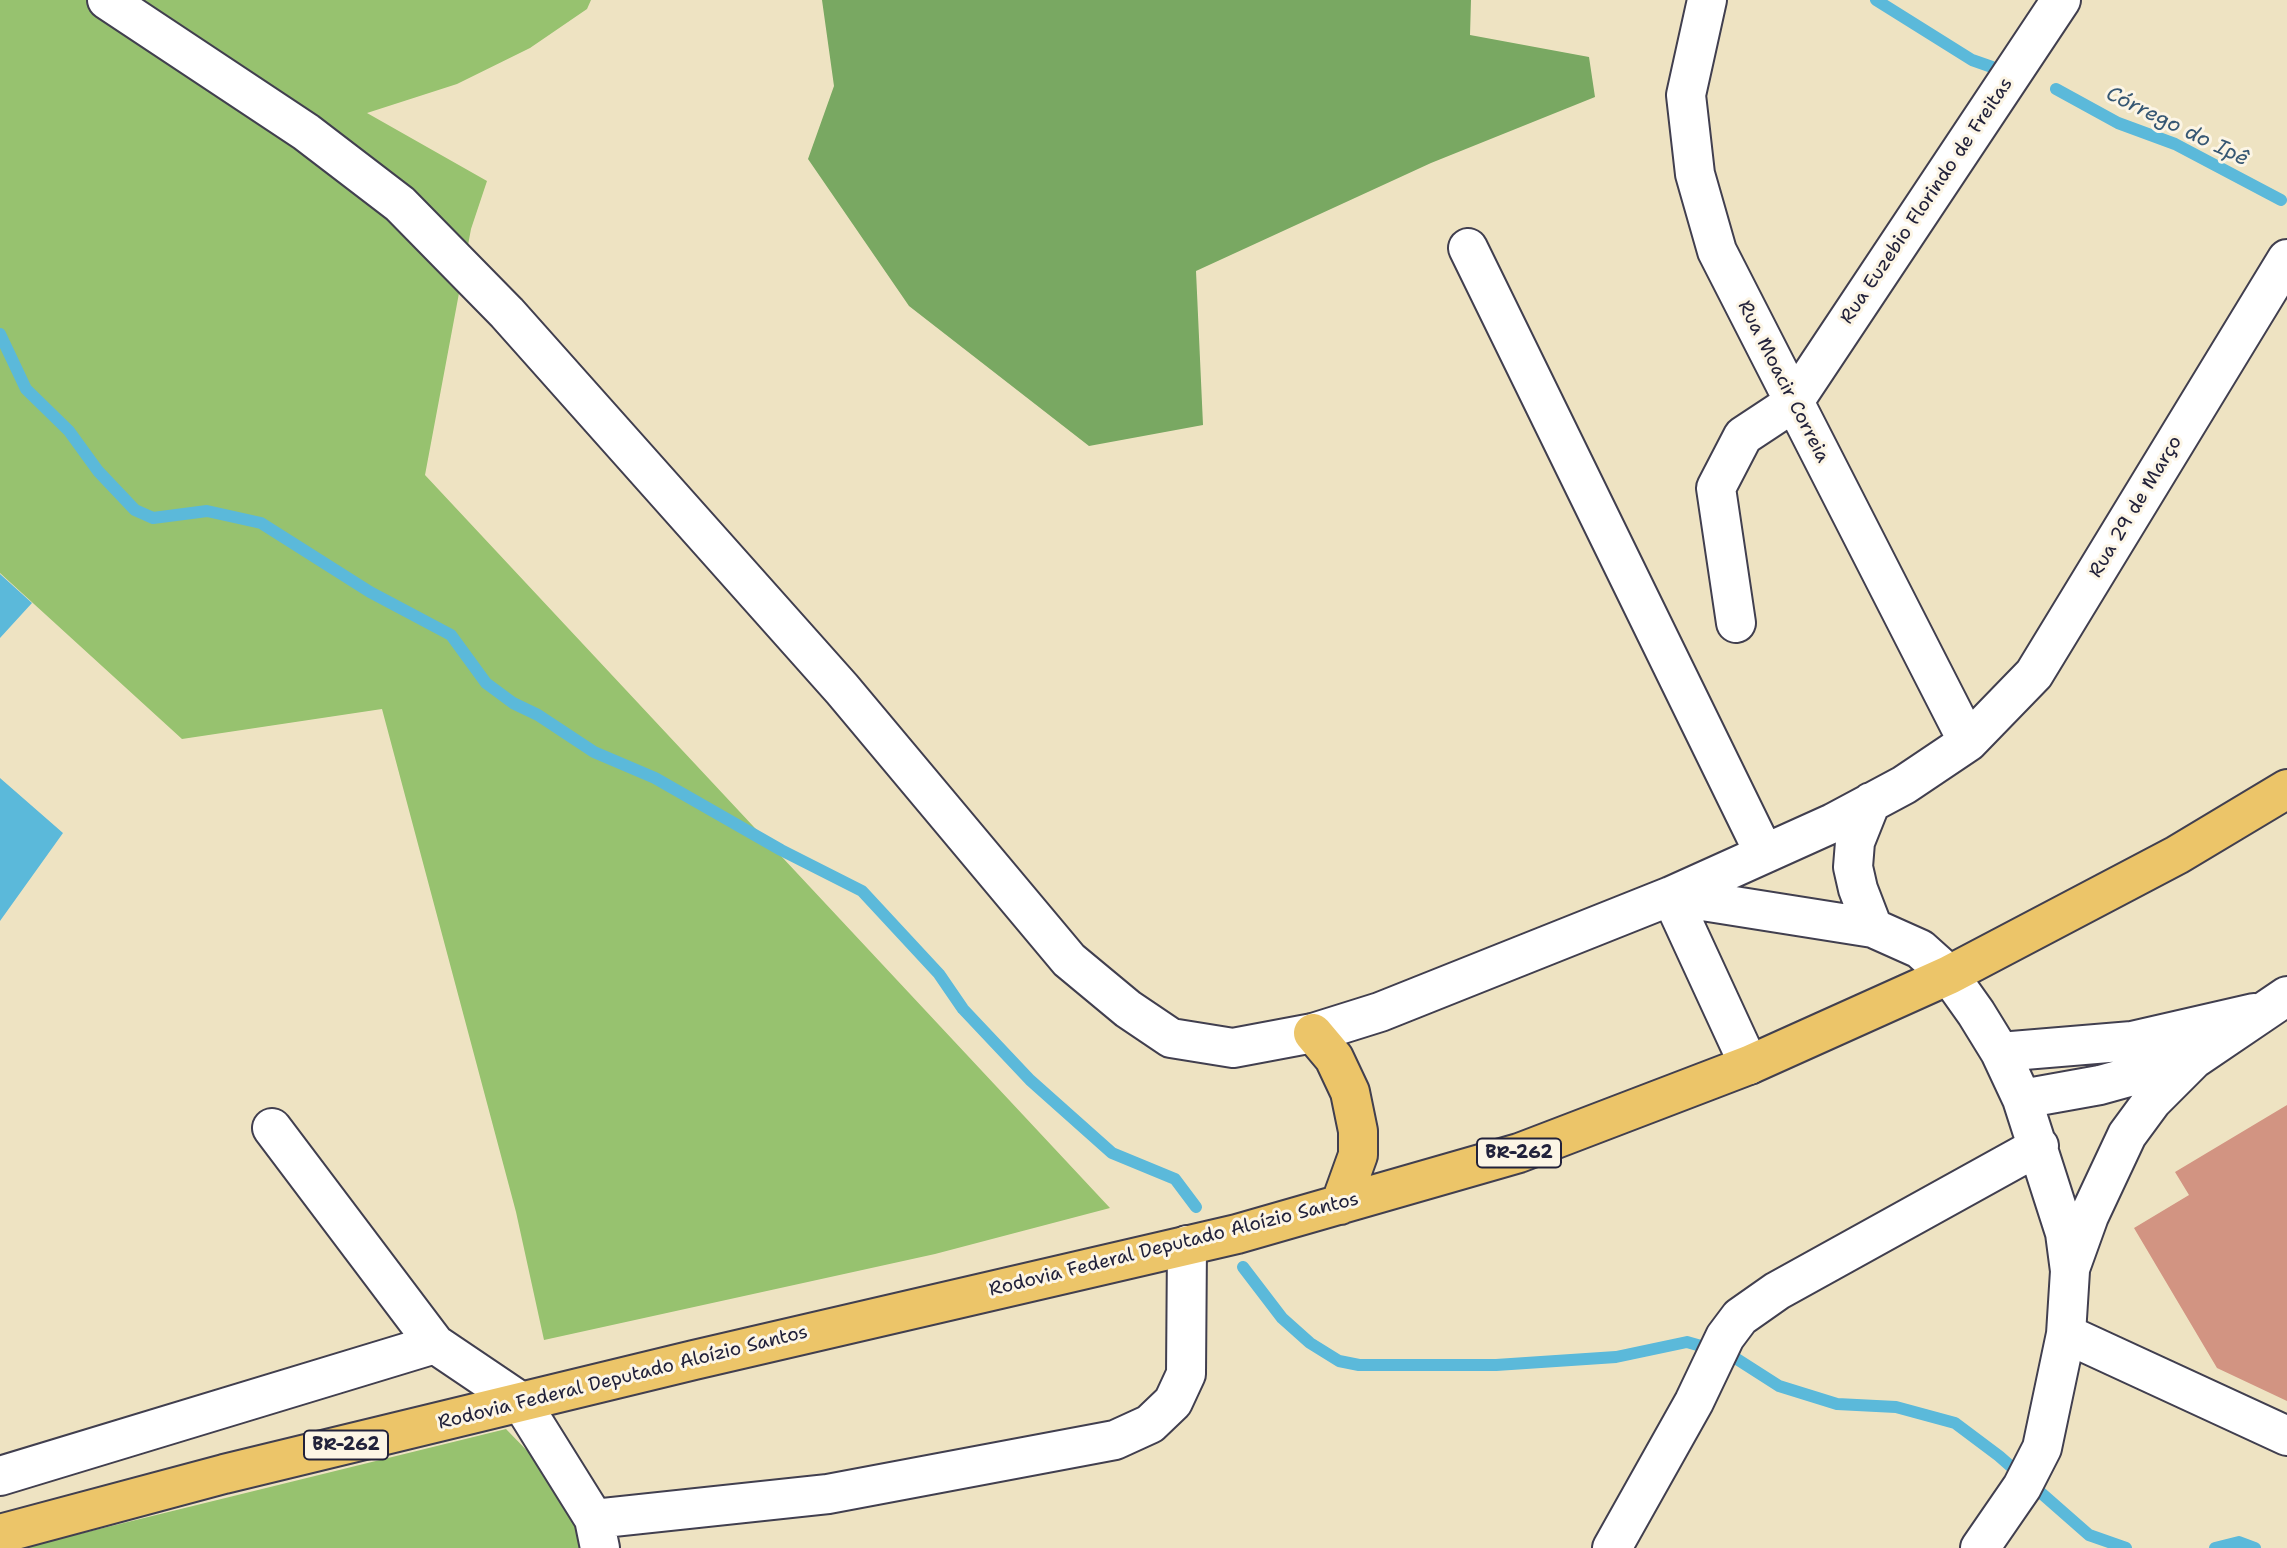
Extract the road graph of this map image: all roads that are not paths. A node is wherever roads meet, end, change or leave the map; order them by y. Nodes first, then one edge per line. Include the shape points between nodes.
1 (107, 0) edge
2 (1707, 0) edge
3 (2061, 0) edge
4 (1468, 248) dead end
5 (2287, 259) edge
6 (1793, 402) junction
7 (1736, 623) dead end
8 (1968, 741) junction
9 (2287, 789) edge
10 (1871, 802) junction
11 (1764, 853) junction
12 (1671, 896) junction
13 (1872, 928) junction
14 (1949, 975) junction
15 (2276, 1003) edge
16 (1313, 1033) junction
17 (2000, 1052) junction
18 (2194, 1059) junction
19 (1748, 1065) junction
20 (2022, 1099) junction
21 (272, 1128) dead end
22 (2039, 1146) junction
23 (1340, 1205) junction
24 (1187, 1245) junction
25 (2070, 1271) junction
26 (2066, 1334) junction
27 (435, 1344) junction
28 (522, 1402) junction
29 (2287, 1436) edge
30 (0, 1476) edge
31 (0, 1534) edge
32 (597, 1534) edge
33 (1612, 1548) edge
34 (1980, 1548) edge

1 - 16 street, Rua 29 de Março via 306,132 400,204 507,313 842,689 1069,960 1171,1038 1233,1048
2 - 6 street, Rua Moacir Correia via 1686,95 1695,174 1717,251
3 - 6 street, Rua Euzebio Florindo de Freitas
4 - 11 street
5 - 8 street, Rua 29 de Março via 2034,674
6 - 7 street via 1743,436 1716,488
6 - 8 street, Rua Moacir Correia
8 - 10 street, Rua 29 de Março
9 - 14 highway, Rodovia Federal Deputado Aloízio Santos / BR-262 via 2177,855
10 - 11 street, Rua 29 de Março
10 - 13 street via 1855,842 1853,867
11 - 12 street, Rua 29 de Março
12 - 13 street
12 - 16 street, Rua 29 de Março via 1380,1012
12 - 19 street
13 - 14 street via 1920,949
14 - 17 street
14 - 19 highway, Rodovia Federal Deputado Aloízio Santos / BR-262
15 - 17 street via 2132,1041
15 - 18 street
16 - 23 highway via 1334,1058 1350,1092 1358,1131 1358,1155
17 - 20 street
18 - 20 street via 2100,1085
18 - 25 street via 2152,1101 2127,1135 2089,1216
19 - 23 highway, Rodovia Federal Deputado Aloízio Santos / BR-262 via 1519,1153
20 - 22 street
21 - 27 street
22 - 25 street via 2065,1233
22 - 33 street via 1757,1303 1740,1317
23 - 24 highway, Rodovia Federal Deputado Aloízio Santos / BR-262
24 - 28 highway, Rodovia Federal Deputado Aloízio Santos / BR-262
24 - 32 street via 1186,1374 1173,1402 1150,1424 1115,1440
25 - 26 street
26 - 29 street
26 - 34 street via 2042,1448 2022,1487
27 - 28 street
27 - 30 street
28 - 31 highway, Rodovia Federal Deputado Aloízio Santos / BR-262
28 - 32 street

